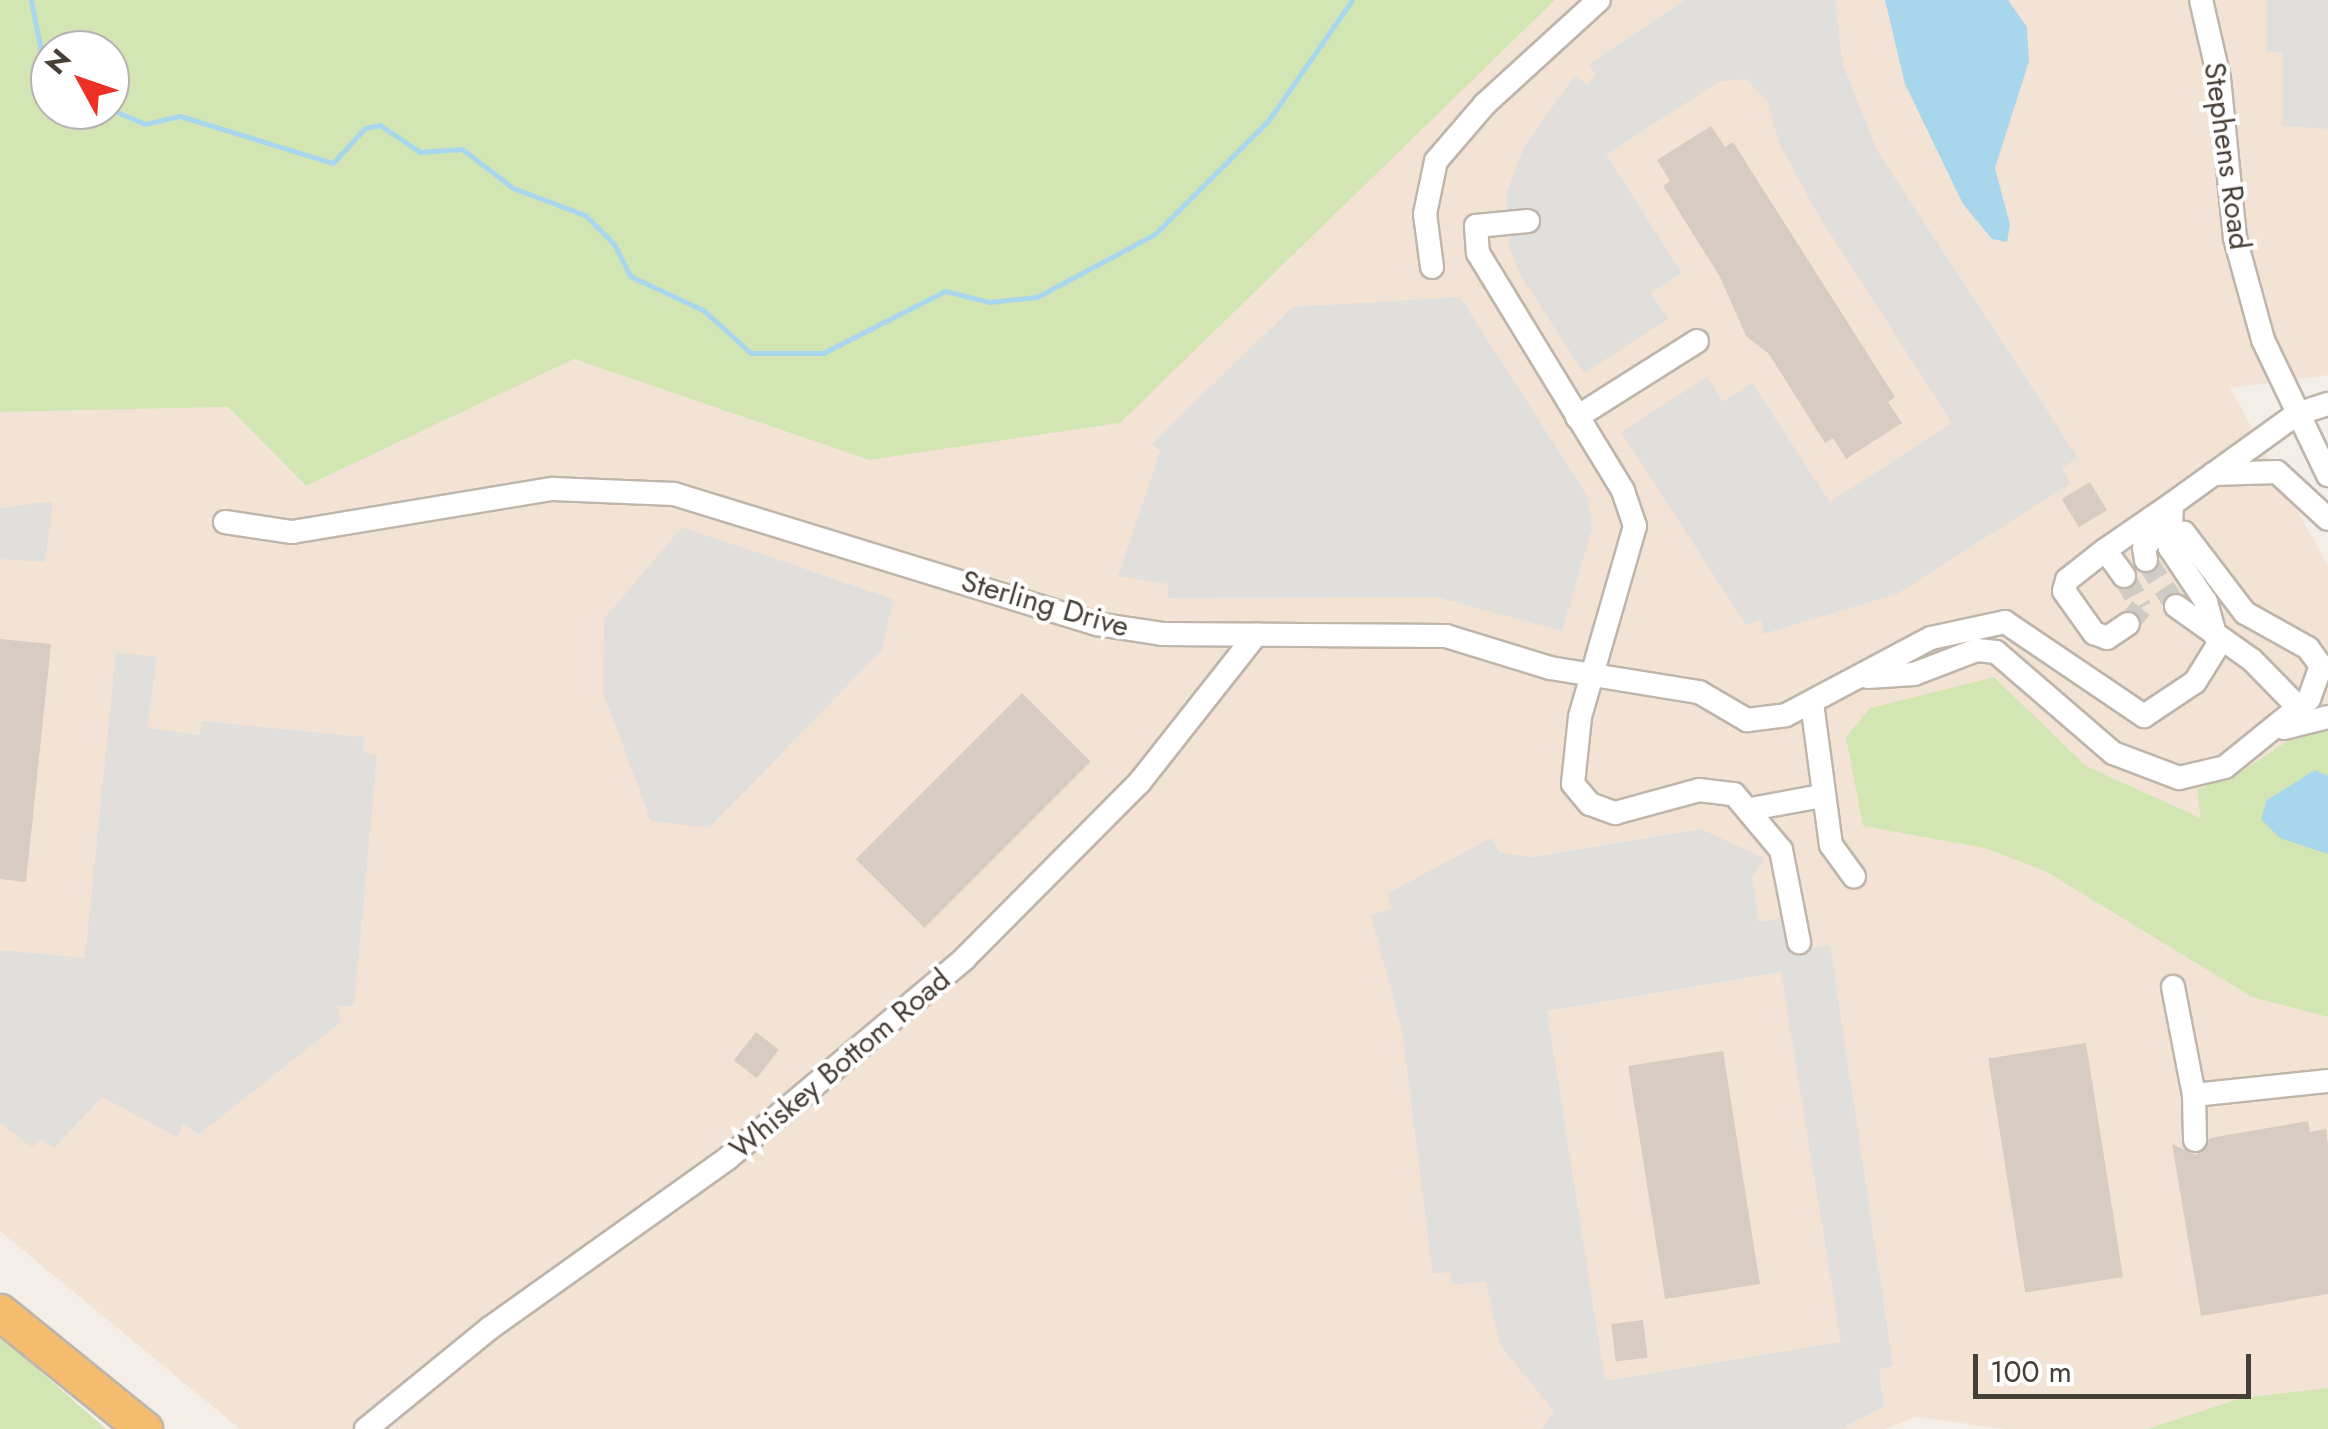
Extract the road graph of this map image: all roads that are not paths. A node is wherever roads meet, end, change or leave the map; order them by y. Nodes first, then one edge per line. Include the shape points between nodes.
1 (1599, 0) edge
2 (2200, 0) edge
3 (1528, 221) dead end
4 (1432, 266) dead end
5 (1697, 341) dead end
6 (2328, 404) edge
7 (2296, 414) junction
8 (1576, 418) junction
9 (2204, 475) junction
10 (2328, 475) edge
11 (2172, 518) junction
12 (2328, 519) edge
13 (225, 522) dead end
14 (2105, 550) junction
15 (2146, 560) tunnel mouth
16 (2124, 576) tunnel mouth
17 (2176, 606) tunnel mouth
18 (2128, 624) dead end
19 (1256, 635) junction
20 (2218, 635) junction
21 (1595, 677) junction
22 (1859, 677) junction
23 (1812, 702) junction
24 (2300, 709) junction
25 (2328, 717) edge
26 (2276, 732) junction
27 (1821, 796) junction
28 (1751, 808) junction
29 (1854, 876) dead end
30 (1799, 942) dead end
31 (2173, 987) dead end
32 (2328, 1081) edge
33 (2194, 1095) junction
34 (2195, 1140) dead end
35 (0, 1312) edge
36 (144, 1429) edge
37 (366, 1429) edge

1 - 4 street via 1485,104 1436,161 1425,214
2 - 7 street, Stephens Road via 2219,78 2235,238 2263,340
3 - 8 street via 1476,226 1478,252
5 - 8 street
6 - 7 street
7 - 9 street
7 - 10 street, Stephens Road
8 - 21 street via 1623,491 1635,526
9 - 11 street
9 - 12 street via 2277,472
11 - 14 street
11 - 15 street via 2144,548
11 - 20 street via 2170,548
11 - 24 street, Sterling Drive via 2245,613 2317,656 2322,678
13 - 19 street, Sterling Drive via 292,532 554,489 674,494 1097,624
14 - 16 street
14 - 18 street via 2067,580 2064,592 2094,633 2107,638
17 - 20 street
19 - 21 street, Sterling Drive via 1446,636
19 - 37 street, Whiskey Bottom Road via 1139,783 964,959 742,1146 490,1328
20 - 22 street, Sterling Drive via 2204,672 2144,716 2005,622 1931,638
20 - 24 street
21 - 23 street, Sterling Drive via 1699,692 1747,720
21 - 28 street via 1576,746 1579,796 1615,813 1717,789
22 - 23 street, Sterling Drive
22 - 26 street, Sterling Drive via 1914,674 1977,650 1996,652 2103,748 2179,778 2224,767
23 - 27 street
24 - 26 street, Sterling Drive
25 - 26 street
27 - 28 street
27 - 29 street via 1831,845
28 - 30 street via 1781,850
31 - 33 street
32 - 33 street
33 - 34 street
35 - 36 highway

